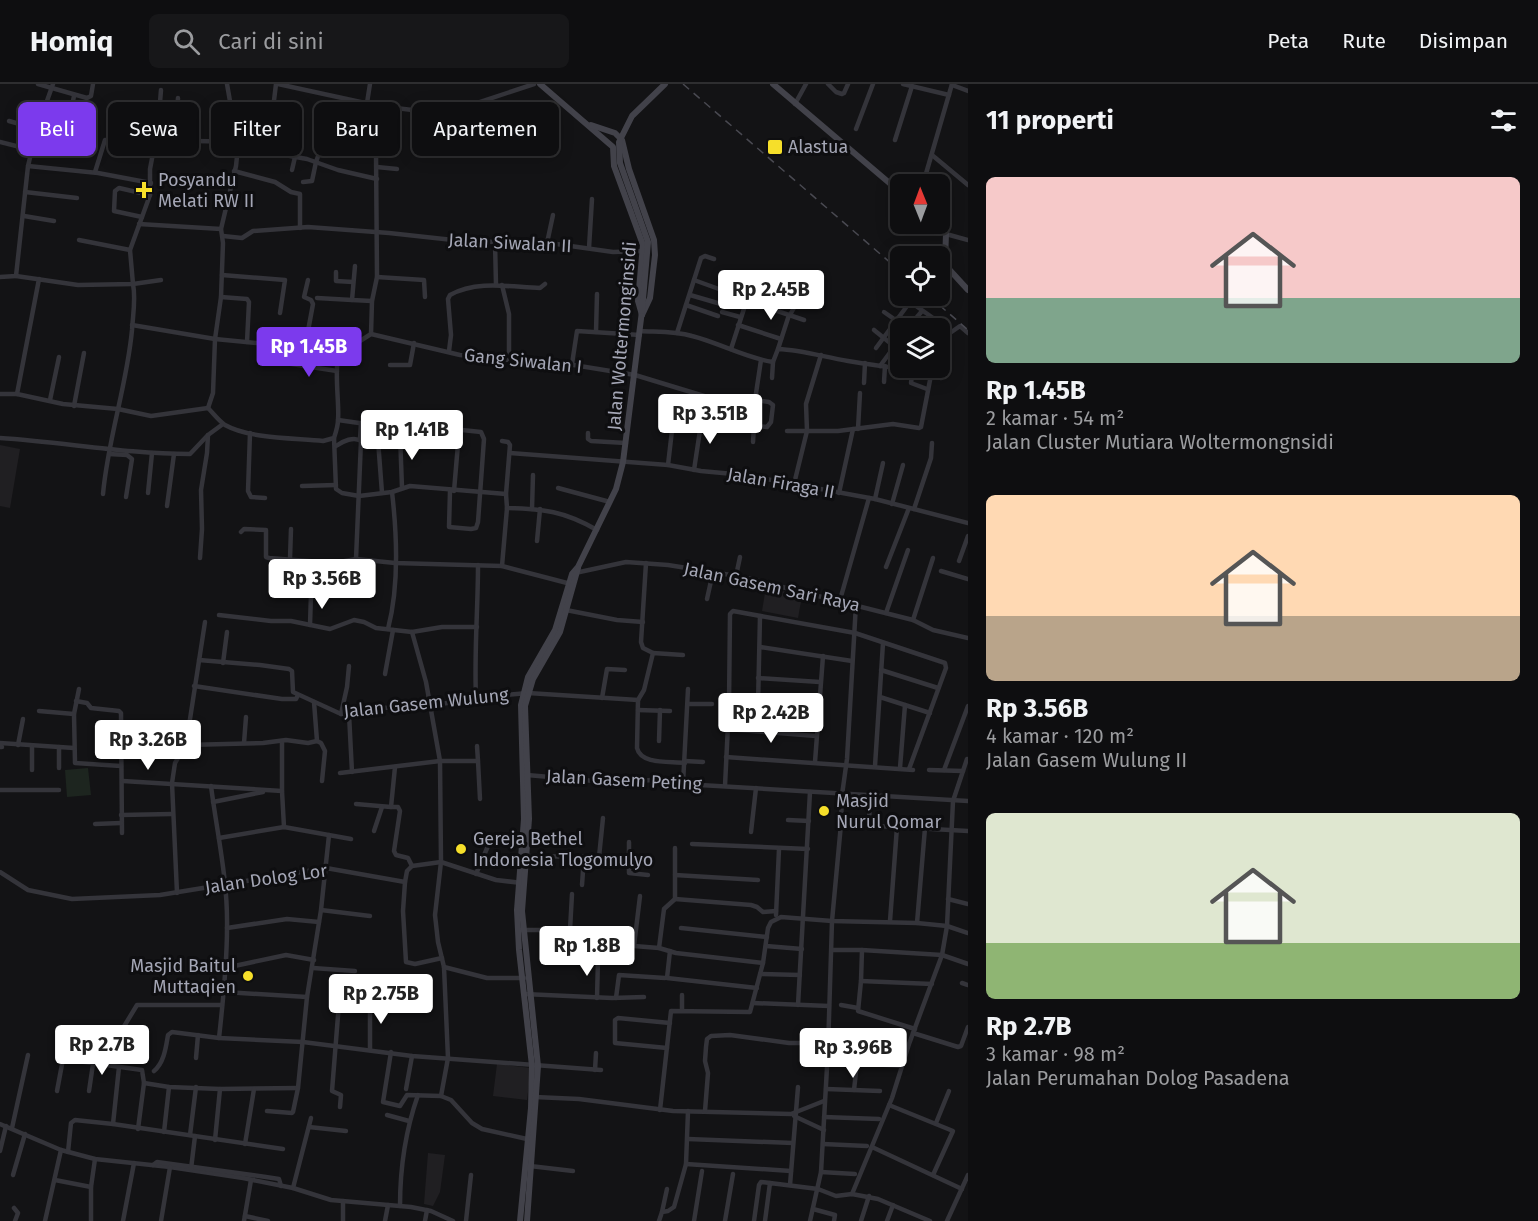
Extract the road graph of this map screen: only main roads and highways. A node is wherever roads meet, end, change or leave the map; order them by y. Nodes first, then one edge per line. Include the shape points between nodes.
1 (540, 84) edge
2 (665, 84) edge
3 (773, 84) edge
4 (782, 88) edge
5 (589, 125) junction
6 (615, 133) junction
7 (613, 147) junction
8 (890, 184) edge
9 (946, 234) edge
10 (968, 290) edge
11 (642, 313) junction
12 (571, 584) junction
13 (525, 693) junction
14 (532, 1115) junction
15 (520, 1221) edge
16 (527, 1221) edge

1 - 5 main road
2 - 11 main road, Jalan Woltermonginsidi, bridge via 633,116 619,142 620,163 648,242
3 - 4 main road
4 - 8 main road via 795,104
5 - 6 main road
5 - 7 main road
6 - 7 main road
6 - 11 main road via 623,141 655,247 650,298
7 - 11 main road via 614,166 643,250 638,301
9 - 10 main road via 947,267
11 - 12 main road, Jalan Woltermonginsidi via 627,443 616,489
12 - 13 main road, Jalan Woltermonginsidi via 555,630 528,677
12 - 13 main road, Jalan Woltermonginsidi via 555,643
13 - 14 main road, Jalan Woltermonginsidi via 521,930 535,1066
14 - 15 main road, Jalan Woltermonginsidi
14 - 16 main road, Jalan Woltermonginsidi

